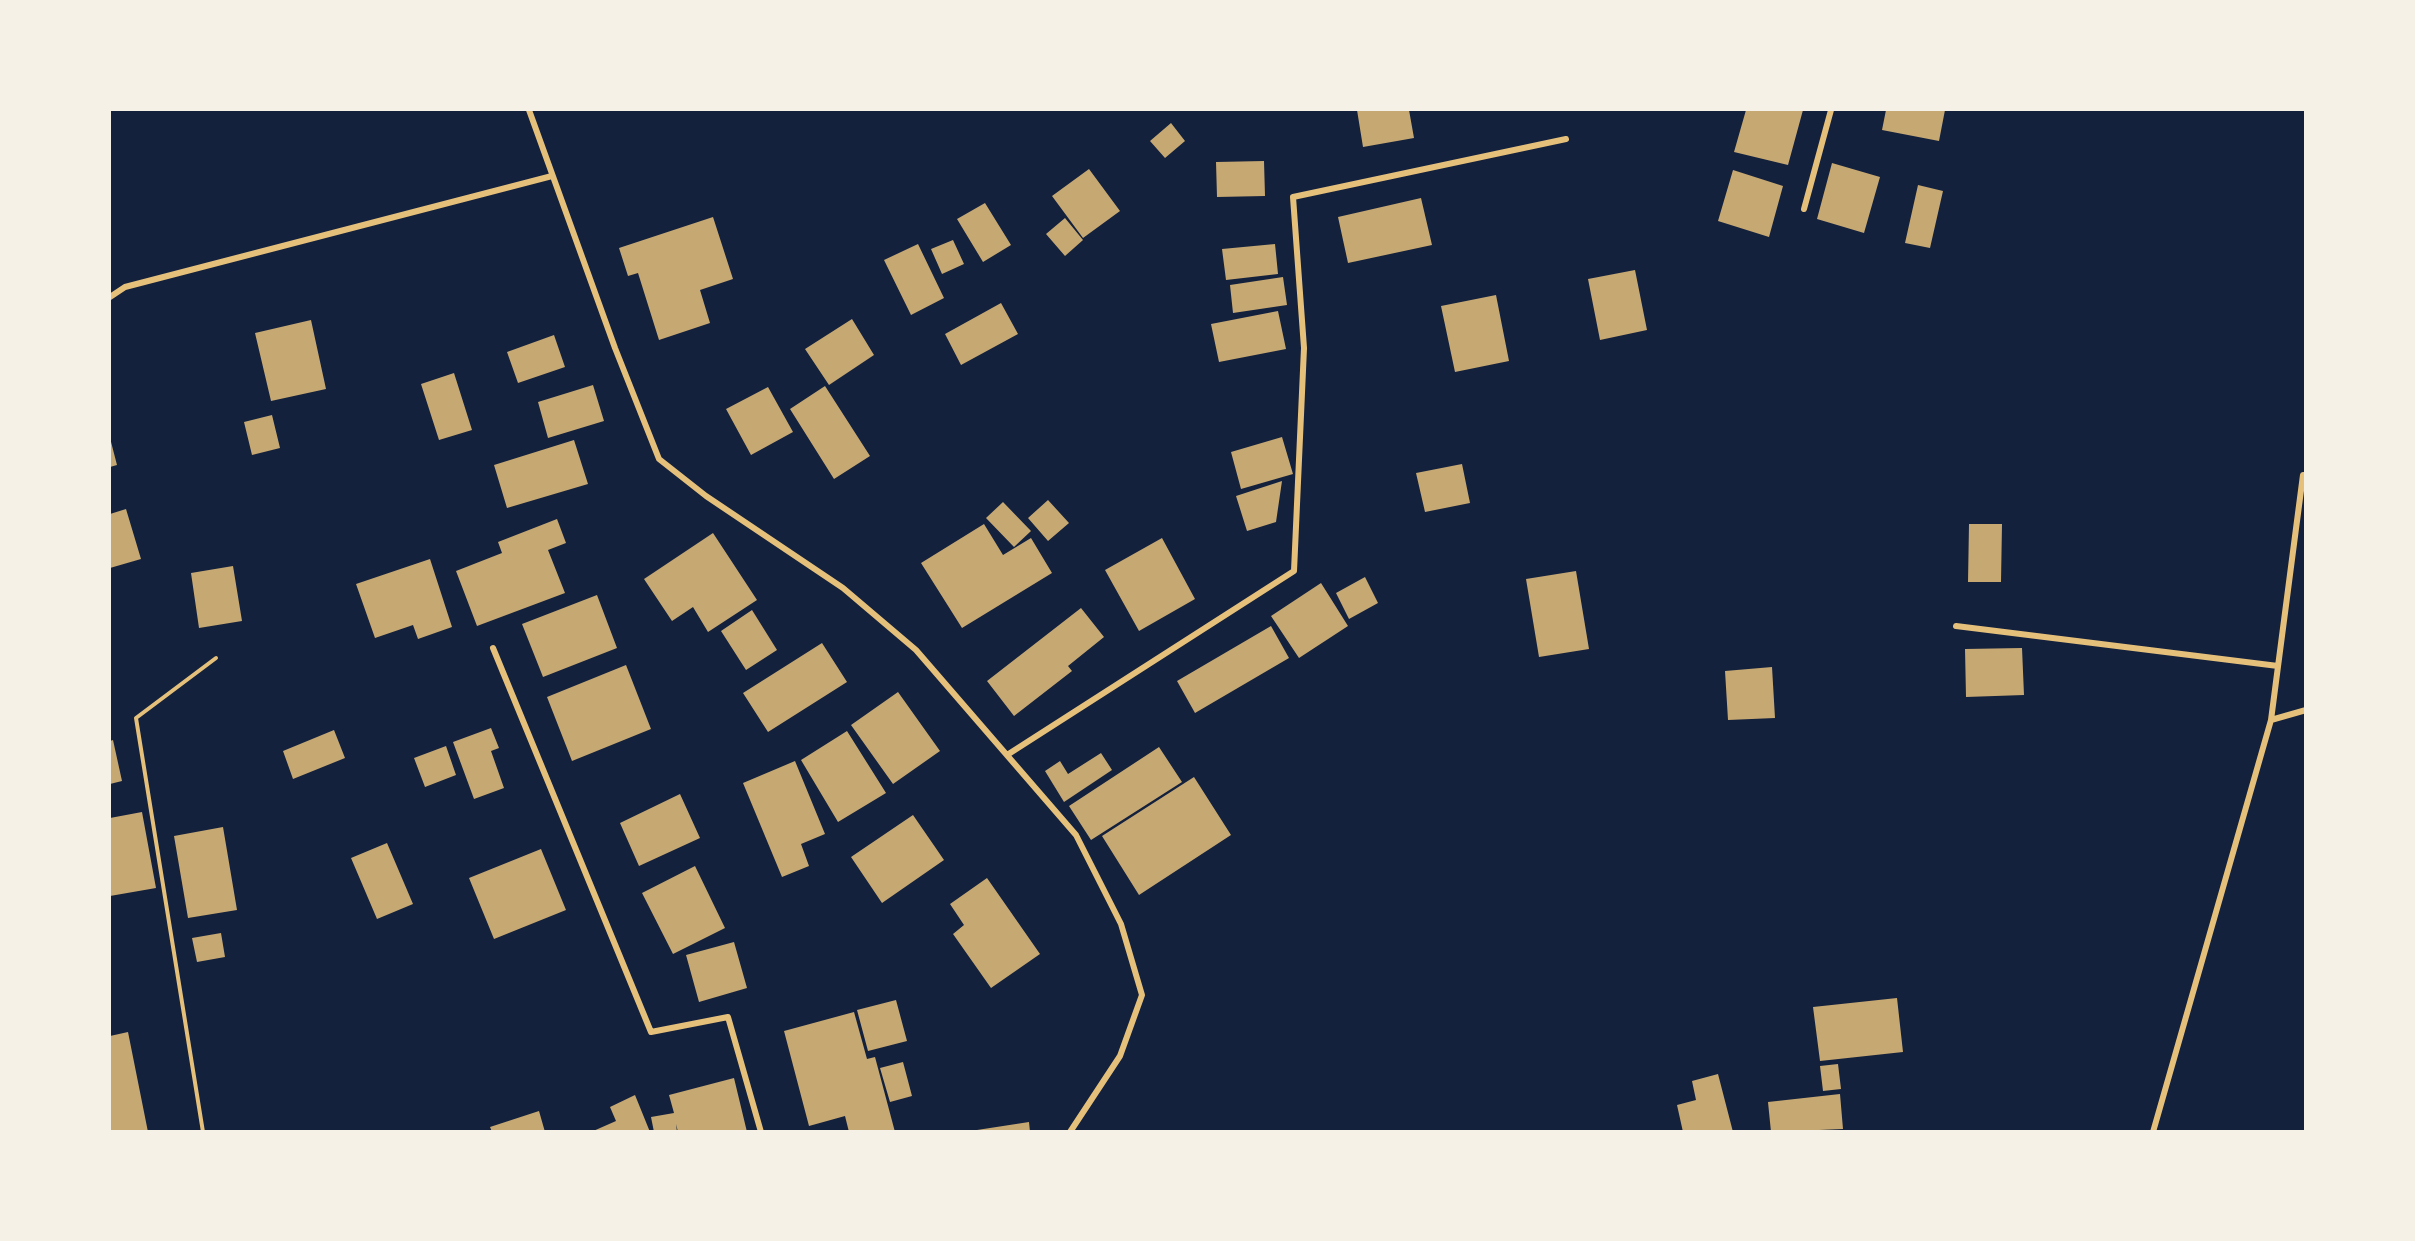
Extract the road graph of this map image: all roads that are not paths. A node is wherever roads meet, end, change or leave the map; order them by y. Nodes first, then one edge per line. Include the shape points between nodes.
1 (529, 110) edge
2 (1831, 110) edge
3 (1566, 139) dead end
4 (552, 176) junction
5 (1804, 209) dead end
6 (110, 297) edge
7 (2303, 475) dead end
8 (1956, 626) dead end
9 (493, 648) dead end
10 (2278, 666) junction
11 (2306, 710) edge
12 (2271, 720) junction
13 (1007, 755) junction
14 (761, 1131) edge
15 (1070, 1131) edge
16 (2153, 1131) edge

1 - 4 street
2 - 5 street
3 - 13 street via 1293,197 1304,348 1294,571
4 - 6 street via 125,287
4 - 13 street via 659,459 706,496 843,588 916,650
7 - 10 street
8 - 10 street
9 - 14 street via 651,1032 728,1017
10 - 12 street
11 - 12 street
12 - 16 street
13 - 15 street via 1076,835 1121,924 1142,995 1120,1056

